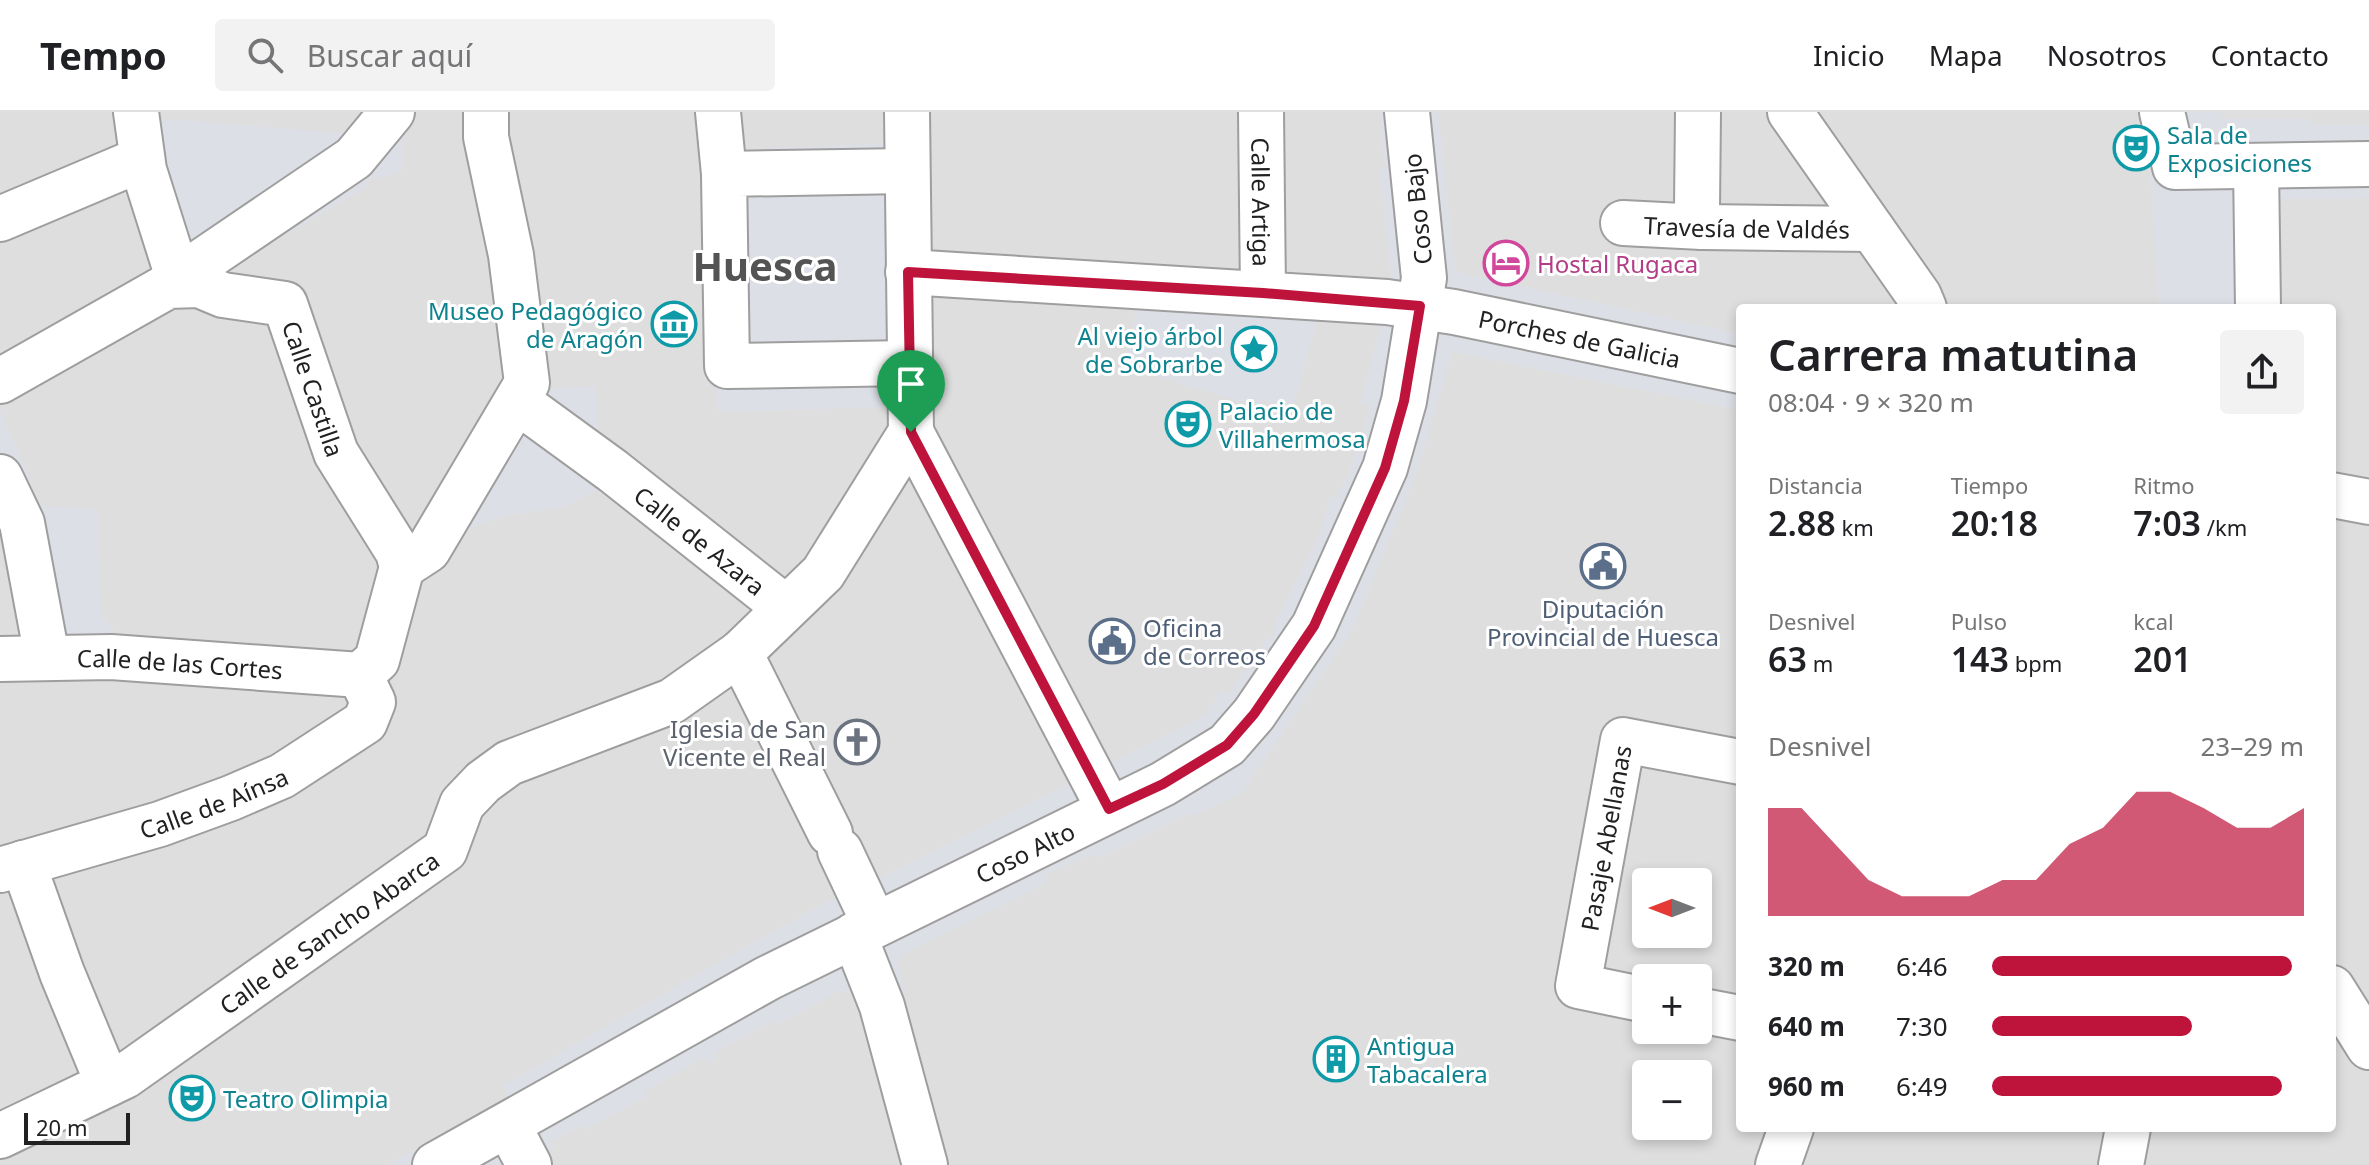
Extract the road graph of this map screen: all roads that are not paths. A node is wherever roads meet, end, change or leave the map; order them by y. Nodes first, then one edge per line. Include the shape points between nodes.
1 (486, 112) edge
2 (1261, 112) edge
3 (1407, 112) edge
4 (1698, 112) edge
5 (1790, 112) edge
6 (2162, 112) edge
7 (385, 120) edge
8 (138, 129) edge
9 (907, 142) edge
10 (721, 145) edge
11 (2369, 164) edge
12 (2256, 166) junction
13 (0, 219) edge
14 (1623, 223) dead end
15 (1702, 227) junction
16 (1872, 229) junction
17 (908, 272) junction
18 (175, 276) junction
19 (1263, 293) junction
20 (1922, 304) edge
21 (2258, 304) edge
22 (1420, 306) junction
23 (910, 363) junction
24 (1736, 370) edge
25 (0, 381) edge
26 (522, 392) junction
27 (911, 419) junction
28 (0, 477) edge
29 (2336, 496) edge
30 (2369, 502) edge
31 (402, 567) junction
32 (786, 608) junction
33 (740, 653) junction
34 (47, 657) junction
35 (0, 659) edge
36 (360, 675) junction
37 (1736, 761) edge
38 (1109, 809) junction
39 (11, 866) edge
40 (864, 930) junction
41 (2336, 994) edge
42 (1632, 997) edge
43 (1712, 1013) edge
44 (1736, 1017) edge
45 (2369, 1047) edge
46 (108, 1084) junction
47 (508, 1125) junction
48 (2127, 1132) edge
49 (0, 1136) edge
50 (435, 1165) edge
51 (529, 1165) edge
52 (925, 1165) edge
53 (2121, 1165) edge

1 - 26 street via 486,137 511,255
2 - 19 street, Calle Artiga
3 - 22 street, Coso Bajo via 1424,278
4 - 15 street via 1697,207
5 - 16 street
6 - 12 street via 2175,167
7 - 18 street via 354,158
8 - 13 street
8 - 18 street
9 - 10 street
9 - 17 street
10 - 23 street via 727,366
11 - 12 street
12 - 21 street
14 - 15 street, Travesía de Valdés
15 - 16 street, Travesía de Valdés
16 - 20 street
17 - 19 street, Porches de Galicia
17 - 23 street
18 - 25 street via 168,286
18 - 31 street, Calle Castilla via 223,295 285,304 336,453 398,552
19 - 22 street, Porches de Galicia
22 - 24 street, Porches de Galicia
22 - 38 street, Coso Alto via 1404,401 1385,468 1314,626 1227,745
23 - 27 street
26 - 31 street via 428,550
26 - 32 street, Calle de Azara
27 - 32 street, Calle de Sancho Abarca via 823,573
27 - 38 street
28 - 34 street via 22,523
29 - 30 street
31 - 36 street via 377,660
32 - 33 street, Calle de Sancho Abarca
33 - 40 street via 835,842
33 - 46 street, Calle de Sancho Abarca via 672,701 509,763 462,804 445,850
34 - 35 street, Calle de las Cortes
34 - 36 street, Calle de las Cortes
36 - 39 street, Calle de Aínsa via 373,702 365,722 282,776 160,824
37 - 42 street, Pasaje Abellanas via 1623,740 1578,986
38 - 40 street, Coso Alto
39 - 46 street
40 - 47 street, Coso Alto via 768,978
40 - 52 street
41 - 45 street
43 - 44 street
46 - 49 street, Calle de Sancho Abarca
47 - 50 street, Coso Alto
47 - 51 street
48 - 53 street

